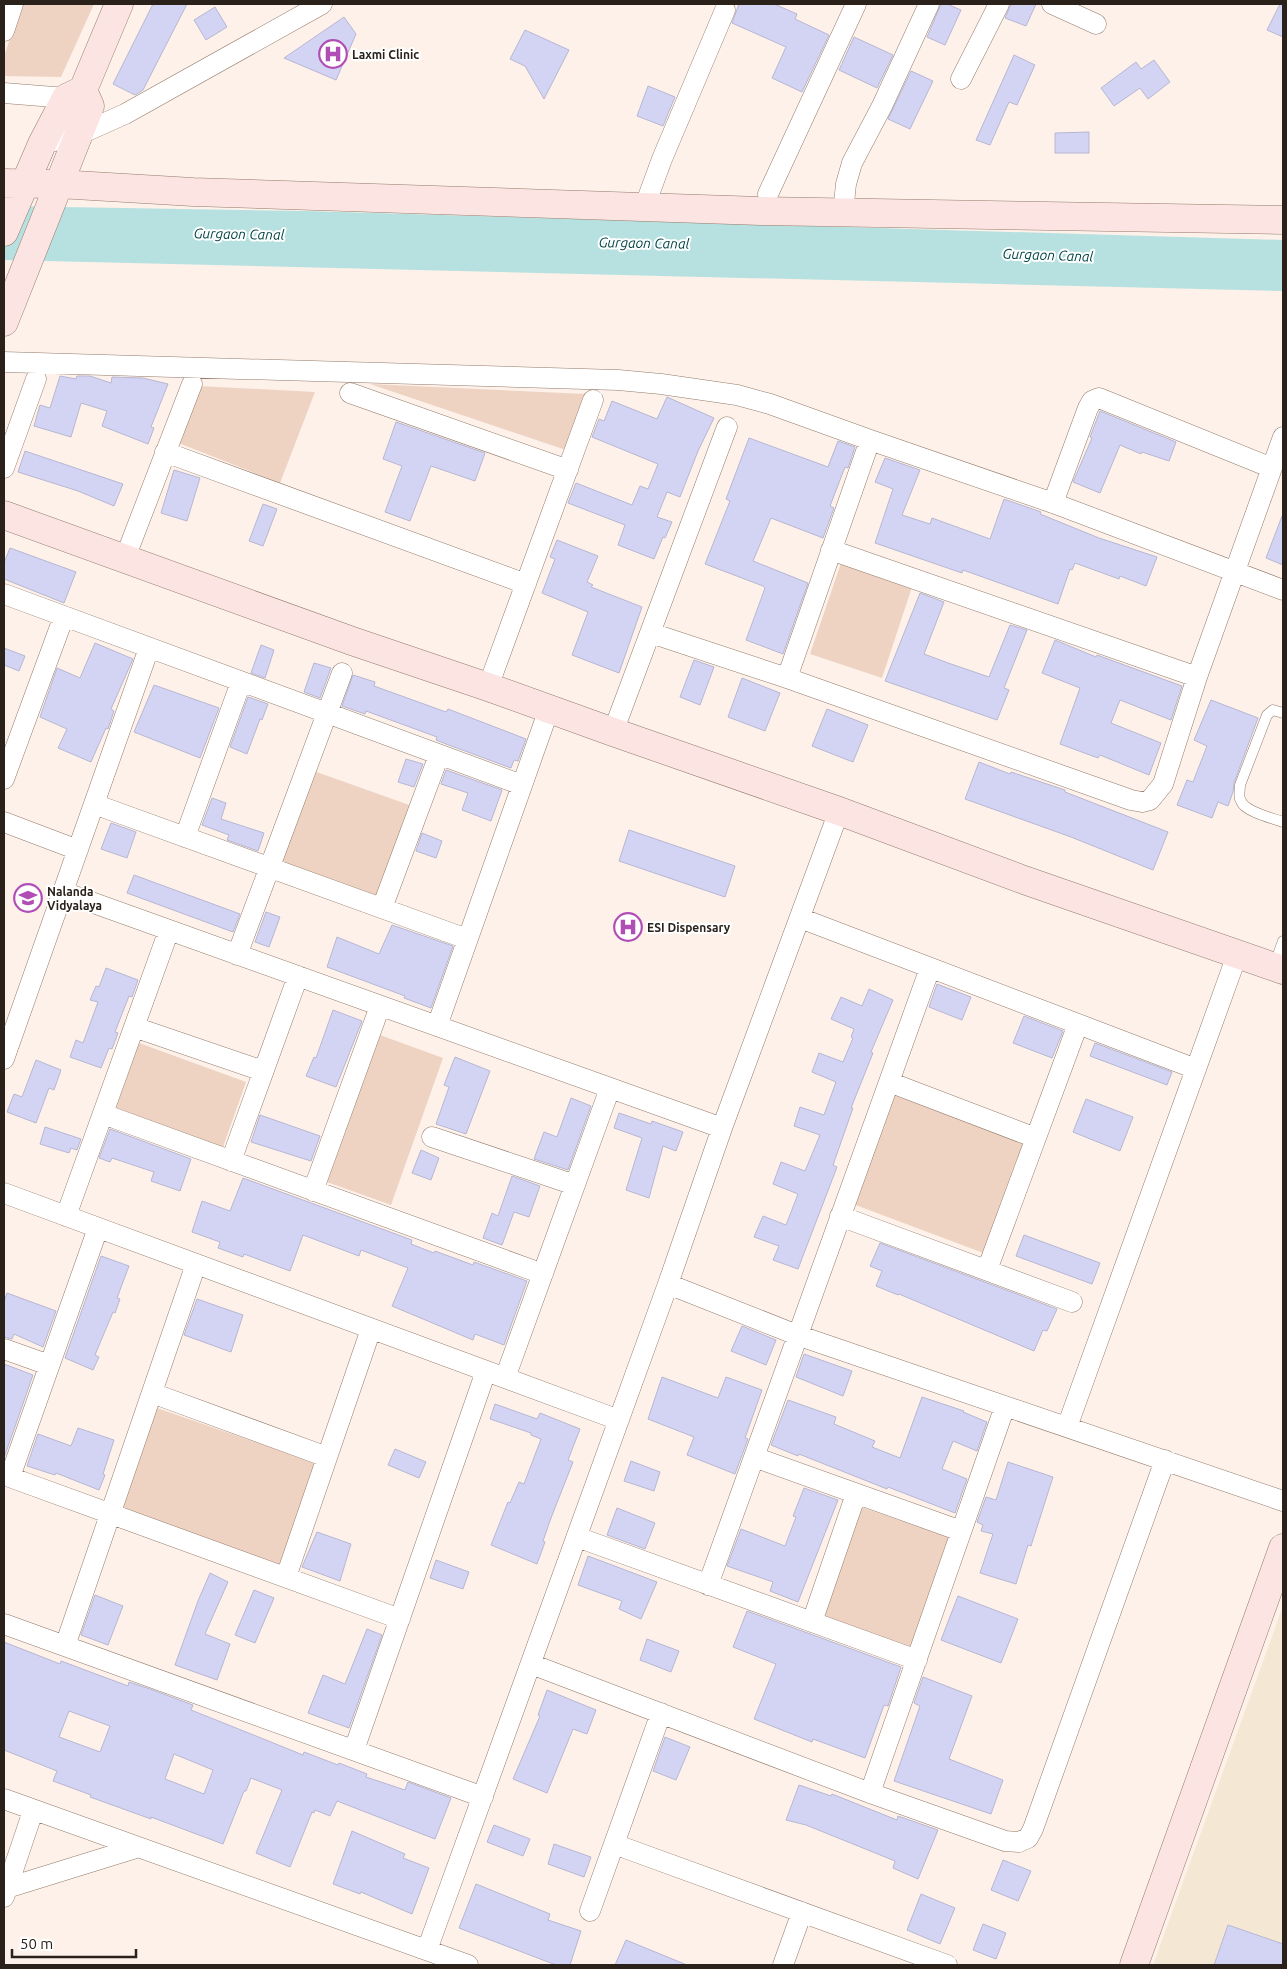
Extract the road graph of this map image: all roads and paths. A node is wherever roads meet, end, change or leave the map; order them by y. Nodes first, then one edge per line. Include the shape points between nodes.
1 (13, 4) edge
2 (119, 4) edge
3 (322, 4) edge
4 (856, 4) edge
5 (929, 4) edge
6 (998, 4) edge
7 (1052, 4) edge
8 (1072, 8) edge
9 (725, 10) dead end
10 (1096, 24) dead end
11 (4, 31) edge
12 (961, 79) dead end
13 (4, 93) edge
14 (75, 94) junction
15 (78, 135) junction
16 (42, 144) junction
17 (16, 180) edge
18 (57, 185) junction
19 (768, 194) junction
20 (646, 199) junction
21 (1283, 203) edge
22 (844, 204) junction
23 (1283, 220) edge
24 (4, 232) edge
25 (4, 322) edge
26 (4, 362) edge
27 (36, 379) dead end
28 (192, 384) dead end
29 (350, 393) dead end
30 (593, 400) dead end
31 (727, 427) dead end
32 (1283, 437) edge
33 (870, 440) junction
34 (165, 452) junction
35 (4, 468) edge
36 (1272, 468) junction
37 (568, 470) junction
38 (1053, 503) junction
39 (4, 515) edge
40 (831, 550) junction
41 (125, 558) junction
42 (1235, 571) junction
43 (526, 584) junction
44 (1283, 590) edge
45 (4, 594) edge
46 (64, 616) junction
47 (652, 633) junction
48 (149, 648) junction
49 (342, 673) dead end
50 (1197, 677) junction
51 (787, 678) junction
52 (241, 682) junction
53 (488, 687) junction
54 (549, 708) junction
55 (327, 713) junction
56 (1283, 713) edge
57 (613, 732) junction
58 (439, 755) junction
59 (4, 779) edge
60 (522, 785) junction
61 (94, 804) junction
62 (839, 811) junction
63 (4, 822) edge
64 (1283, 822) edge
65 (185, 836) junction
66 (78, 850) junction
67 (269, 867) junction
68 (63, 892) junction
69 (382, 908) junction
70 (800, 918) junction
71 (169, 930) junction
72 (468, 939) junction
73 (1283, 941) edge
74 (237, 954) junction
75 (1237, 955) junction
76 (930, 968) junction
77 (1279, 969) edge
78 (298, 976) junction
79 (380, 1006) junction
80 (1078, 1024) junction
81 (437, 1026) junction
82 (134, 1027) junction
83 (4, 1059) edge
84 (1196, 1069) junction
85 (264, 1071) junction
86 (888, 1082) junction
87 (610, 1088) junction
88 (103, 1114) junction
89 (722, 1128) junction
90 (432, 1137) dead end
91 (1036, 1138) junction
92 (231, 1161) junction
93 (575, 1185) junction
94 (313, 1191) junction
95 (4, 1193) edge
96 (66, 1216) junction
97 (840, 1216) junction
98 (98, 1228) junction
99 (196, 1264) junction
100 (987, 1270) junction
101 (543, 1274) junction
102 (668, 1284) junction
103 (1072, 1302) dead end
104 (371, 1329) junction
105 (797, 1335) junction
106 (4, 1349) edge
107 (50, 1365) junction
108 (496, 1375) junction
109 (152, 1393) junction
110 (1005, 1406) junction
111 (619, 1420) junction
112 (1067, 1427) junction
113 (327, 1457) junction
114 (754, 1457) junction
115 (1164, 1460) junction
116 (7, 1476) edge
117 (856, 1494) junction
118 (1283, 1501) edge
119 (110, 1514) junction
120 (962, 1532) junction
121 (577, 1537) junction
122 (1283, 1548) edge
123 (286, 1578) junction
124 (708, 1585) junction
125 (400, 1619) junction
126 (812, 1622) junction
127 (4, 1624) edge
128 (65, 1646) junction
129 (917, 1660) junction
130 (531, 1664) junction
131 (661, 1714) junction
132 (354, 1750) junction
133 (870, 1793) junction
134 (483, 1797) junction
135 (4, 1799) edge
136 (32, 1811) junction
137 (614, 1844) junction
138 (136, 1848) junction
139 (6, 1893) edge
140 (590, 1911) dead end
141 (802, 1912) junction
142 (427, 1950) junction
143 (468, 1965) edge
144 (784, 1965) edge
145 (947, 1965) edge
146 (1134, 1965) edge

1 - 11 street
2 - 14 street
3 - 15 street via 125,114
4 - 19 street
5 - 22 street via 852,163
6 - 12 street
7 - 8 street
8 - 10 street
9 - 20 street
13 - 14 street
14 - 15 street via 90,106
14 - 16 street
15 - 16 street
15 - 18 street
16 - 17 street
17 - 18 street
17 - 24 street
18 - 20 street via 194,192
18 - 25 street
19 - 20 street
19 - 22 street
20 - 22 street
21 - 22 street
22 - 23 street
26 - 33 street via 628,381 737,395
27 - 35 street
28 - 34 street
29 - 37 street
30 - 37 street
31 - 47 street
32 - 36 street
33 - 38 street
33 - 40 street
34 - 41 street
34 - 43 street
36 - 38 street via 1099,398 1088,408
36 - 42 street
37 - 43 street
38 - 42 street
39 - 41 street
40 - 50 street
40 - 51 street
41 - 53 street
42 - 44 street
42 - 50 street
43 - 53 street
45 - 46 street
46 - 48 street
46 - 59 street
47 - 51 street
47 - 57 street
48 - 52 street
48 - 61 street
49 - 55 street
50 - 51 street via 1163,784 1150,800 1142,802
52 - 55 street
52 - 65 street
53 - 54 street
54 - 57 street
54 - 60 street
55 - 58 street
55 - 67 street
56 - 64 lane via 1273,710 1267,716 1239,794 1247,809
57 - 62 street
58 - 60 street
58 - 69 street
60 - 72 street
61 - 65 street
61 - 66 street
62 - 70 street
62 - 75 street
63 - 66 street
65 - 67 street
66 - 68 street
67 - 69 street
67 - 74 street
68 - 71 street
68 - 83 street
69 - 72 street
70 - 76 street
70 - 89 street
71 - 74 street
71 - 82 street
72 - 81 street
73 - 77 lane
74 - 78 street
75 - 77 street
75 - 84 street
76 - 80 street
76 - 86 street
78 - 79 street
78 - 85 street
79 - 81 street
79 - 94 street
80 - 84 street
80 - 91 street
81 - 87 street
82 - 85 street
82 - 88 street
84 - 112 street
85 - 92 street
86 - 91 street
86 - 97 street
87 - 89 street
87 - 93 street
88 - 92 street
88 - 96 street
89 - 102 street
90 - 93 street
91 - 100 street
92 - 94 street
93 - 101 street
94 - 101 street
95 - 96 street
96 - 98 street
97 - 100 street
97 - 105 street
98 - 99 street
98 - 107 street
99 - 104 street
99 - 109 street
100 - 103 street
101 - 108 street
102 - 105 street
102 - 111 street
104 - 108 street
104 - 113 street
105 - 110 street
105 - 114 street
106 - 107 street
107 - 116 street
108 - 111 street
108 - 125 street
109 - 113 street
109 - 119 street
110 - 112 street
110 - 120 street
111 - 121 street
112 - 115 street
113 - 123 street
114 - 117 street
114 - 124 street
115 - 118 street
115 - 133 street via 1028,1838 1019,1842 1005,1841
116 - 119 street
117 - 120 street
117 - 126 street
119 - 123 street
119 - 128 street
120 - 129 street
121 - 124 street
121 - 130 street
122 - 146 street
123 - 125 street
124 - 126 street
125 - 132 street
126 - 129 street
127 - 128 street
128 - 132 street
129 - 133 street
130 - 131 street
130 - 134 street
131 - 133 street
131 - 137 street
132 - 134 street
134 - 142 street
135 - 136 street
136 - 138 street
136 - 139 street
137 - 140 street
137 - 141 street
138 - 139 street
138 - 142 street
141 - 144 street
141 - 145 street
142 - 143 street

